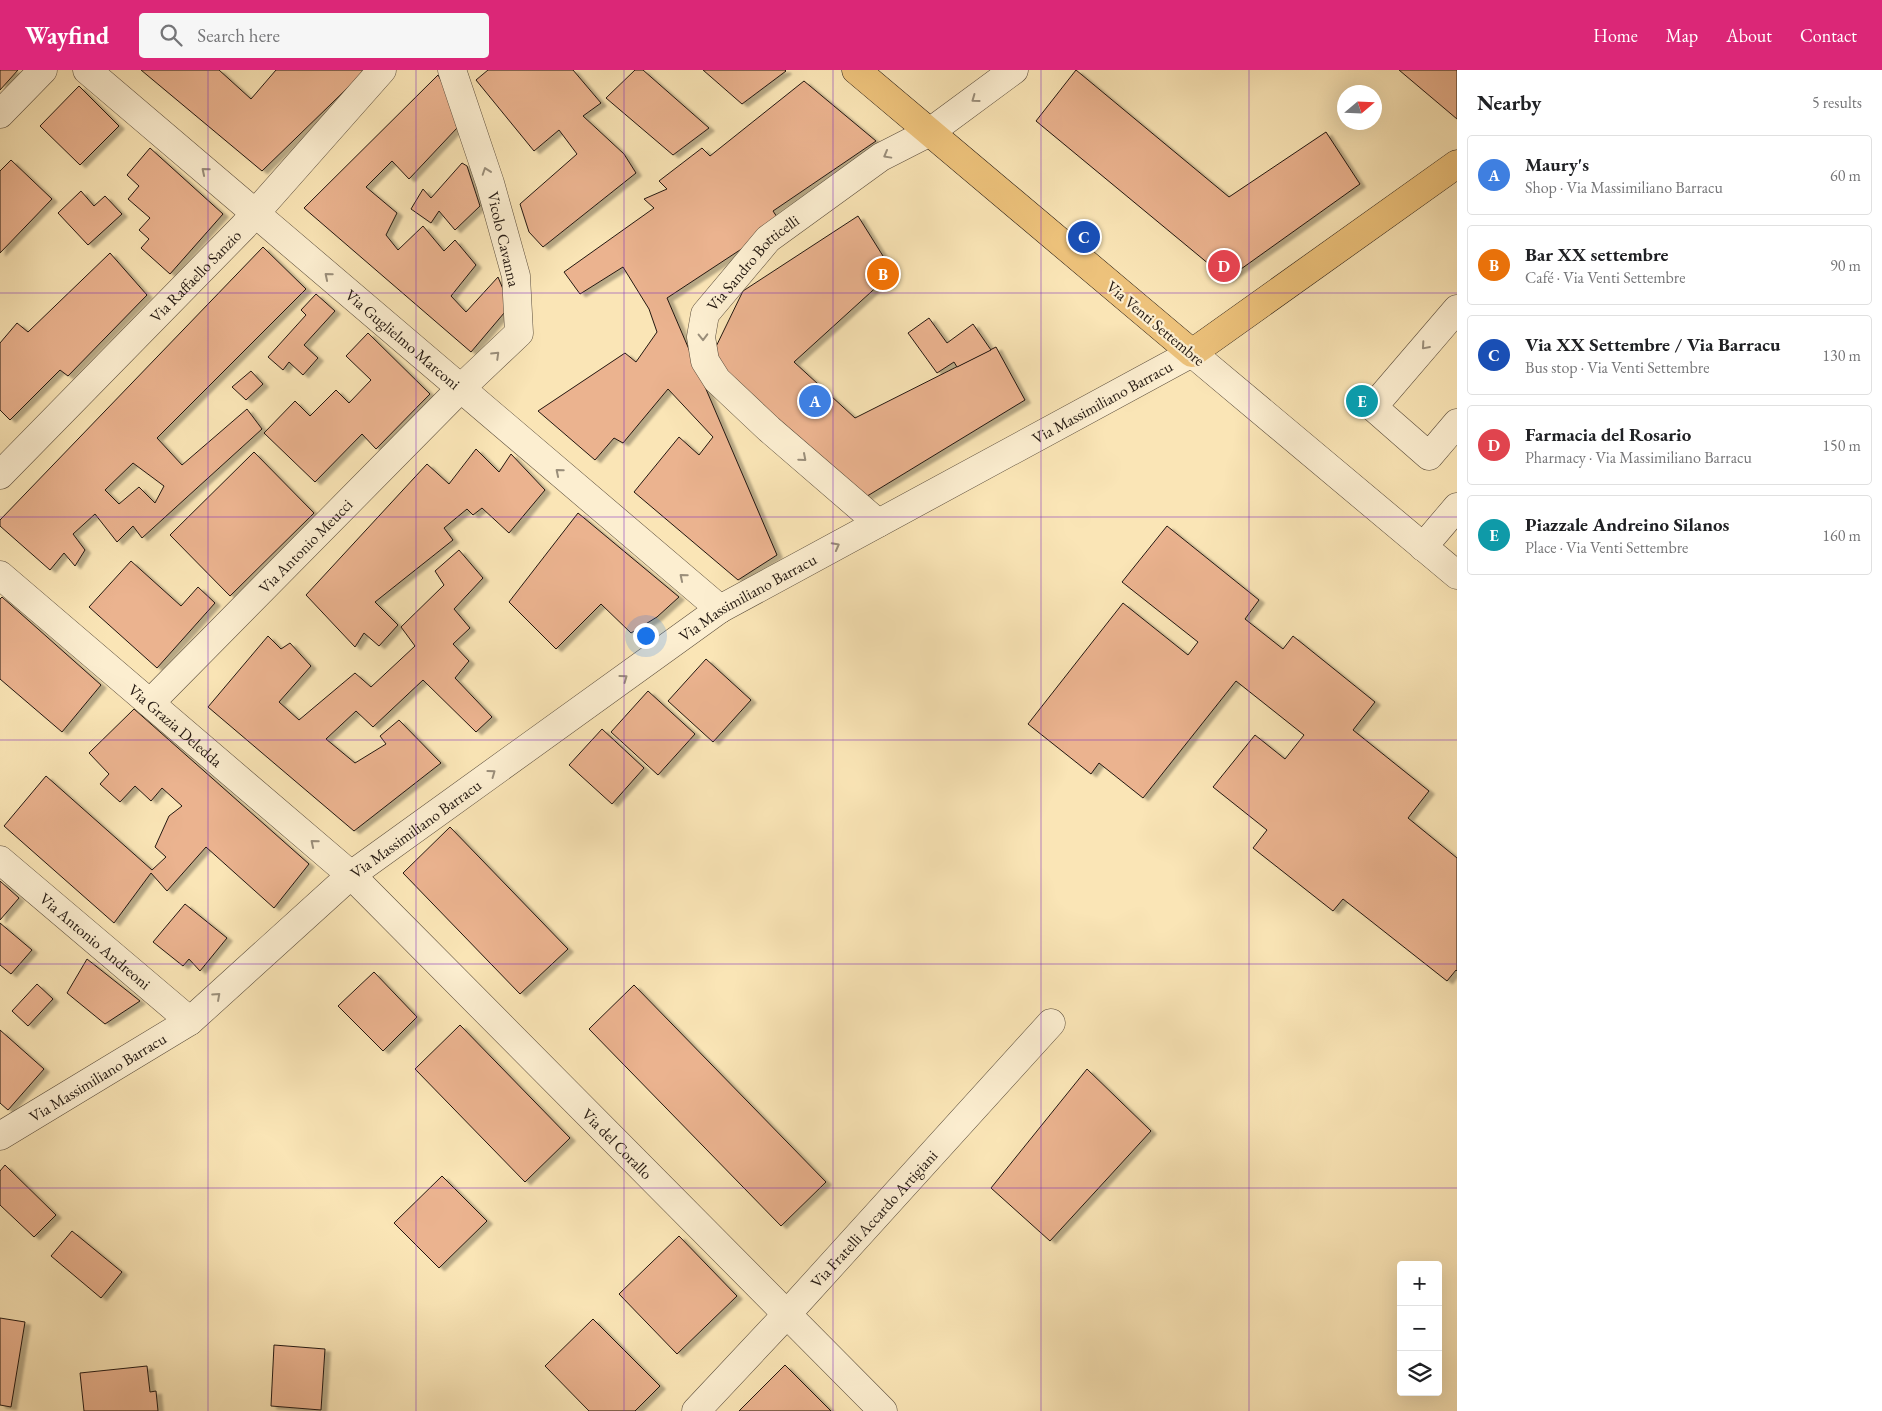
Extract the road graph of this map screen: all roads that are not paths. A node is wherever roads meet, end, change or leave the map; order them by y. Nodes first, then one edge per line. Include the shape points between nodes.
1 (43, 70) edge
2 (87, 70) edge
3 (382, 70) edge
4 (452, 70) edge
5 (856, 70) edge
6 (1014, 70) edge
7 (0, 114) edge
8 (930, 132) junction
9 (1457, 164) edge
10 (255, 214) junction
11 (1457, 309) edge
12 (1192, 353) junction
13 (461, 388) junction
14 (1457, 424) edge
15 (0, 475) edge
16 (1457, 507) edge
17 (878, 523) junction
18 (1423, 547) junction
19 (0, 575) edge
20 (1457, 575) edge
21 (720, 608) junction
22 (150, 703) junction
23 (0, 860) edge
24 (351, 875) junction
25 (190, 1021) junction
26 (1051, 1024) dead end
27 (0, 1136) edge
28 (787, 1314) junction
29 (696, 1411) edge
30 (883, 1411) edge

1 - 7 street
10 -> 2 street, Via Guglielmo Marconi
3 - 10 street, Via Raffaello Sanzio
13 -> 4 street, Vicolo Cavanna via 519,333 516,276 490,183
5 - 8 main road, Via Venti Settembre
6 -> 8 street, Via Sandro Botticelli
8 - 12 main road, Via Venti Settembre
8 -> 17 street, Via Sandro Botticelli via 881,157 768,239 705,314 701,337 705,361 717,380 769,430
9 - 12 main road, Via Massimiliano Barracu
13 -> 10 street, Via Guglielmo Marconi
10 - 15 street, Via Raffaello Sanzio
11 -> 14 street via 1372,406 1429,456
12 - 17 street, Via Massimiliano Barracu
12 - 18 street, Via Venti Settembre
21 -> 13 street, Via Guglielmo Marconi
13 - 22 street, Via Antonio Meucci
16 - 18 street
21 -> 17 street, Via Massimiliano Barracu
18 - 20 street, Via Venti Settembre
19 - 22 street, Via Grazia Deledda
24 -> 21 street, Via Massimiliano Barracu
24 -> 22 street, Via Grazia Deledda
23 - 25 street, Via Antonio Andreoni
25 -> 24 street, Via Massimiliano Barracu
24 - 28 street, Via del Corallo
25 - 27 street, Via Massimiliano Barracu
26 - 28 street, Via Fratelli Accardo Artigiani
28 - 29 street, Via Fratelli Accardo Artigiani
28 - 30 street, Via del Corallo

